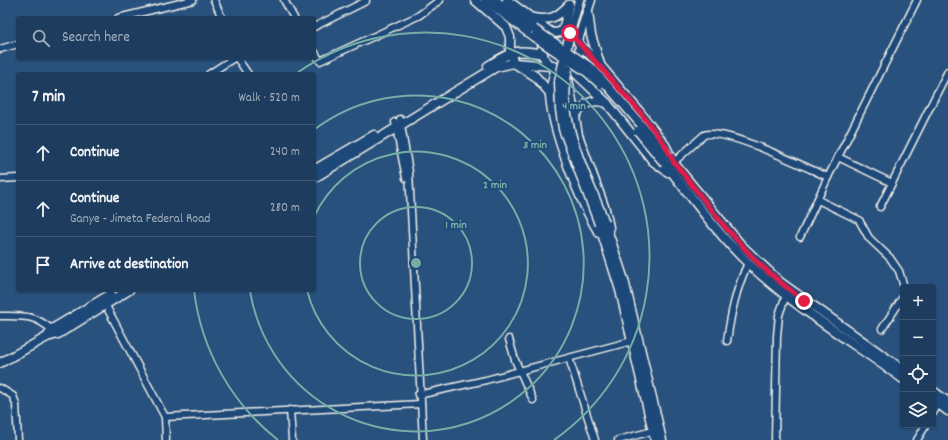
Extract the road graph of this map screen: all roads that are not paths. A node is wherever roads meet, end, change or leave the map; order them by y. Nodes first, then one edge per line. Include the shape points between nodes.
1 (193, 0) edge
2 (214, 0) edge
3 (284, 0) edge
4 (440, 0) edge
5 (475, 0) edge
6 (486, 0) edge
7 (495, 0) edge
8 (507, 0) edge
9 (579, 0) edge
10 (586, 0) edge
11 (591, 0) edge
12 (917, 0) edge
13 (366, 1) dead end
14 (570, 2) edge
15 (588, 12) junction
16 (126, 16) edge
17 (221, 16) edge
18 (293, 16) edge
19 (530, 17) junction
20 (316, 26) edge
21 (570, 30) junction
22 (534, 33) junction
23 (552, 33) junction
24 (579, 43) junction
25 (16, 45) edge
26 (0, 49) edge
27 (510, 52) junction
28 (316, 54) edge
29 (543, 54) junction
30 (233, 60) edge
31 (238, 60) edge
32 (514, 63) junction
33 (600, 65) junction
34 (553, 67) junction
35 (568, 67) junction
36 (948, 71) edge
37 (212, 72) edge
38 (246, 72) edge
39 (550, 93) junction
40 (607, 103) junction
41 (574, 119) junction
42 (398, 124) junction
43 (838, 157) junction
44 (670, 161) junction
45 (316, 169) edge
46 (316, 177) edge
47 (828, 177) junction
48 (16, 178) edge
49 (0, 179) edge
50 (677, 179) junction
51 (892, 184) junction
52 (818, 200) junction
53 (880, 207) dead end
54 (800, 237) dead end
55 (609, 241) junction
56 (748, 264) junction
57 (903, 284) edge
58 (115, 292) edge
59 (126, 292) edge
60 (786, 295) junction
61 (900, 302) edge
62 (105, 304) junction
63 (0, 316) edge
64 (882, 329) dead end
65 (52, 333) junction
66 (509, 339) dead end
67 (632, 341) junction
68 (727, 341) dead end
69 (570, 358) junction
70 (0, 363) edge
71 (900, 368) edge
72 (520, 370) junction
73 (900, 377) edge
74 (0, 388) edge
75 (934, 392) edge
76 (419, 394) junction
77 (533, 400) dead end
78 (936, 402) edge
79 (948, 402) edge
80 (419, 404) junction
81 (290, 410) junction
82 (948, 411) edge
83 (165, 417) junction
84 (924, 428) edge
85 (653, 431) junction
86 (18, 440) edge
87 (166, 440) edge
88 (292, 440) edge
89 (420, 440) edge
90 (423, 440) edge
91 (595, 440) edge
92 (618, 440) edge
93 (655, 440) edge
94 (662, 440) edge
95 (775, 440) edge
96 (917, 440) edge

1 - 16 street
2 - 17 street
3 - 18 street
4 - 28 street via 418,16 320,61
5 - 27 main road via 506,27 510,37
6 - 22 main road
7 - 22 main road
8 - 19 main road
9 - 21 main road
10 - 21 main road
11 - 15 main road
12 - 43 street
13 - 20 street
14 - 19 main road via 557,16 543,20
14 - 21 main road
15 - 24 main road
15 - 33 main road via 591,35
19 - 23 main road
21 - 23 main road
21 - 24 main road
21 - 55 main road, bridge via 566,77 568,120
22 - 44 main road, bridge via 593,69
23 - 29 main road via 544,42
24 - 33 main road
24 - 35 main road via 579,57
25 - 26 street
27 - 29 main road via 528,51
27 - 32 main road
27 - 42 main road
29 - 34 main road
30 - 37 street
31 - 38 street
32 - 34 main road
32 - 39 main road via 535,76
32 - 42 main road via 496,67
33 - 44 main road via 665,145
34 - 35 main road
34 - 39 main road
35 - 40 main road
35 - 41 main road
36 - 51 street
39 - 55 main road via 555,126 588,216
40 - 41 main road via 587,103 578,109
40 - 50 main road via 653,161
41 - 55 main road via 605,209
42 - 45 main road
42 - 46 main road
42 - 76 street via 409,172
43 - 47 street
43 - 51 street
44 - 47 street via 710,132 760,148
44 - 50 main road
44 - 71 main road via 725,227 774,277
47 - 52 street
48 - 49 street
50 - 56 main road
51 - 53 street
52 - 54 street
52 - 57 street via 859,220 869,238 890,258 899,271
55 - 67 main road
55 - 94 main road via 624,280
56 - 60 main road
56 - 68 street via 732,306
58 - 65 main road
59 - 62 main road
60 - 73 main road
60 - 95 street via 779,315 777,336
61 - 64 street
62 - 65 main road
62 - 83 street
63 - 65 street via 30,316
65 - 70 main road
66 - 72 street
67 - 69 street
67 - 85 main road
69 - 72 street
69 - 91 street
72 - 76 street
72 - 77 street
74 - 86 street via 13,396 16,404
75 - 79 main road
76 - 80 street
78 - 82 main road
80 - 81 street
80 - 89 street
80 - 90 street
81 - 83 street
81 - 88 street
83 - 87 street
84 - 96 street
85 - 92 street
85 - 93 main road

